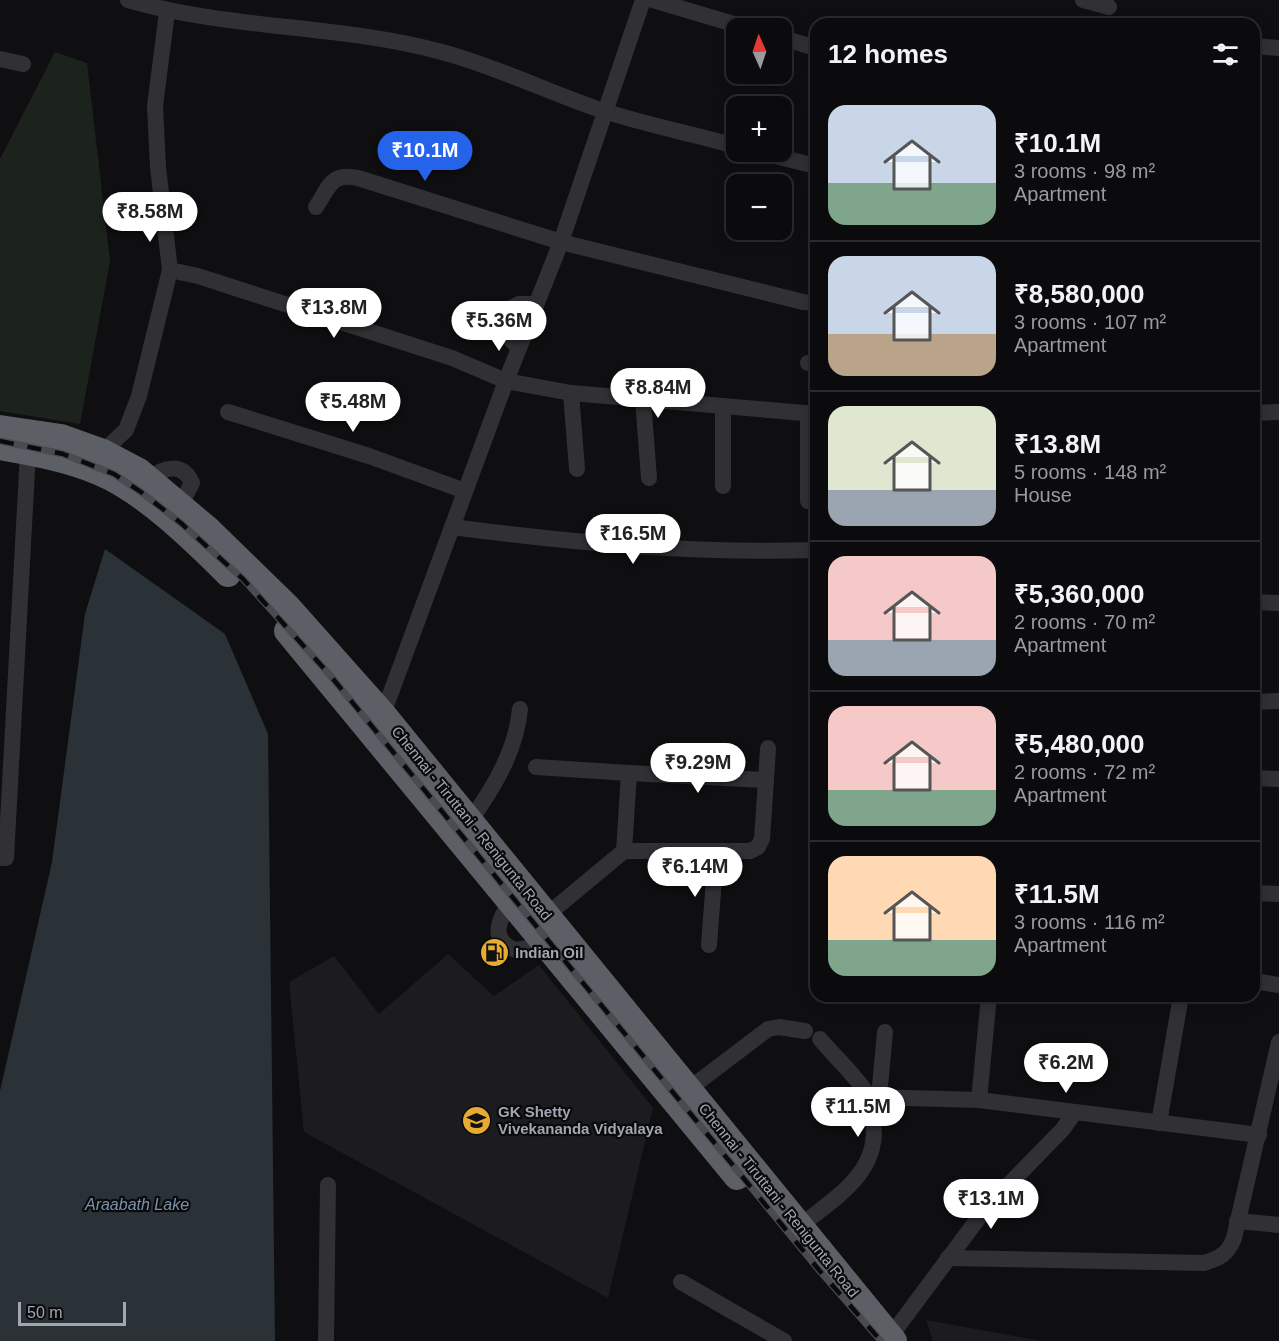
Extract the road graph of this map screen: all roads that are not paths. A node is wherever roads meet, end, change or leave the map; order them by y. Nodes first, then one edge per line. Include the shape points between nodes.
1 (128, 0) edge
2 (643, 0) edge
3 (653, 0) edge
4 (1083, 0) edge
5 (1108, 4) edge
6 (167, 12) junction
7 (726, 22) edge
8 (792, 42) edge
9 (810, 46) edge
10 (1260, 46) edge
11 (1279, 48) edge
12 (0, 59) edge
13 (23, 64) dead end
14 (605, 111) junction
15 (726, 143) edge
16 (792, 160) edge
17 (810, 165) edge
18 (316, 207) dead end
19 (561, 242) junction
20 (170, 270) junction
21 (810, 303) edge
22 (536, 304) junction
23 (519, 348) junction
24 (506, 381) junction
25 (571, 393) junction
26 (642, 400) junction
27 (723, 408) junction
28 (228, 412) dead end
29 (1279, 412) edge
30 (810, 413) edge
31 (1260, 413) edge
32 (0, 428) edge
33 (0, 447) edge
34 (28, 452) junction
35 (810, 457) edge
36 (95, 460) junction
37 (577, 469) dead end
38 (649, 478) dead end
39 (723, 486) dead end
40 (465, 491) junction
41 (808, 501) dead end
42 (452, 527) junction
43 (810, 550) edge
44 (1260, 602) edge
45 (1279, 603) edge
46 (1279, 701) edge
47 (1260, 702) edge
48 (520, 709) dead end
49 (375, 721) junction
50 (768, 748) dead end
51 (536, 767) dead end
52 (629, 773) junction
53 (1260, 778) edge
54 (1279, 779) edge
55 (766, 780) junction
56 (470, 821) junction
57 (624, 851) junction
58 (716, 853) junction
59 (0, 858) edge
60 (1260, 893) edge
61 (1279, 894) edge
62 (547, 915) junction
63 (709, 945) dead end
64 (1260, 982) edge
65 (1279, 985) edge
66 (988, 1002) edge
67 (1180, 1002) edge
68 (885, 1032) dead end
69 (1279, 1042) edge
70 (689, 1089) junction
71 (1274, 1092) edge
72 (875, 1097) junction
73 (980, 1100) junction
74 (1076, 1112) junction
75 (1159, 1123) junction
76 (1259, 1135) junction
77 (328, 1185) dead end
78 (1238, 1221) junction
79 (1279, 1225) edge
80 (799, 1227) junction
81 (948, 1258) junction
82 (681, 1282) dead end
83 (886, 1340) edge
84 (326, 1341) edge
85 (784, 1341) edge

1 - 6 street
2 - 14 street
3 - 7 street
4 - 5 street
6 - 14 street via 359,35 441,52
6 - 20 street via 155,106
8 - 9 street
10 - 11 street
12 - 13 street
14 - 15 street
14 - 19 street
16 - 17 street
18 - 19 street via 335,178 344,175
19 - 21 street
19 - 22 street
20 - 24 street via 452,358
20 - 36 street via 139,396 126,430
22 - 23 street
22 - 23 street via 519,304 505,311 503,332
23 - 24 street
24 - 25 street
24 - 40 street
25 - 26 street
25 - 37 street
26 - 27 street
26 - 38 street
27 - 30 street
27 - 39 street
28 - 40 street
29 - 31 street
32 - 36 highway, Chennai - Tiruttani - Renigunta Road via 60,437
33 - 34 highway, Chennai - Tiruttani - Renigunta Road
34 - 36 highway, Chennai - Tiruttani - Renigunta Road
34 - 59 street via 6,858
35 - 41 street
36 - 49 highway, Chennai - Tiruttani - Renigunta Road via 206,552
36 - 49 highway, Chennai - Tiruttani - Renigunta Road via 149,479 180,506 286,606
40 - 42 street
42 - 43 street via 652,549 740,553
42 - 49 street
44 - 45 street
46 - 47 street
48 - 56 street via 518,730 503,768
49 - 56 highway, Chennai - Tiruttani - Renigunta Road
49 - 83 highway, Chennai - Tiruttani - Renigunta Road via 546,945
50 - 55 street
51 - 52 street
52 - 55 street
52 - 57 street
53 - 54 street
55 - 58 street via 762,839 758,847
56 - 62 highway, Chennai - Tiruttani - Renigunta Road
57 - 58 street
57 - 62 street
58 - 63 street
60 - 61 street
62 - 70 highway, Chennai - Tiruttani - Renigunta Road
64 - 65 street
66 - 73 street
67 - 75 street
68 - 72 street
69 - 71 street
70 - 72 street via 768,1029 780,1027 812,1035
70 - 80 highway, Chennai - Tiruttani - Renigunta Road
71 - 76 street
72 - 73 street
72 - 80 street via 875,1141 869,1163 852,1183
73 - 74 street
74 - 75 street
74 - 81 street via 986,1208
75 - 76 street
76 - 78 street
77 - 84 street
78 - 79 street
78 - 81 street via 1229,1250 1204,1263
80 - 83 highway, Chennai - Tiruttani - Renigunta Road
81 - 83 street
82 - 85 street

